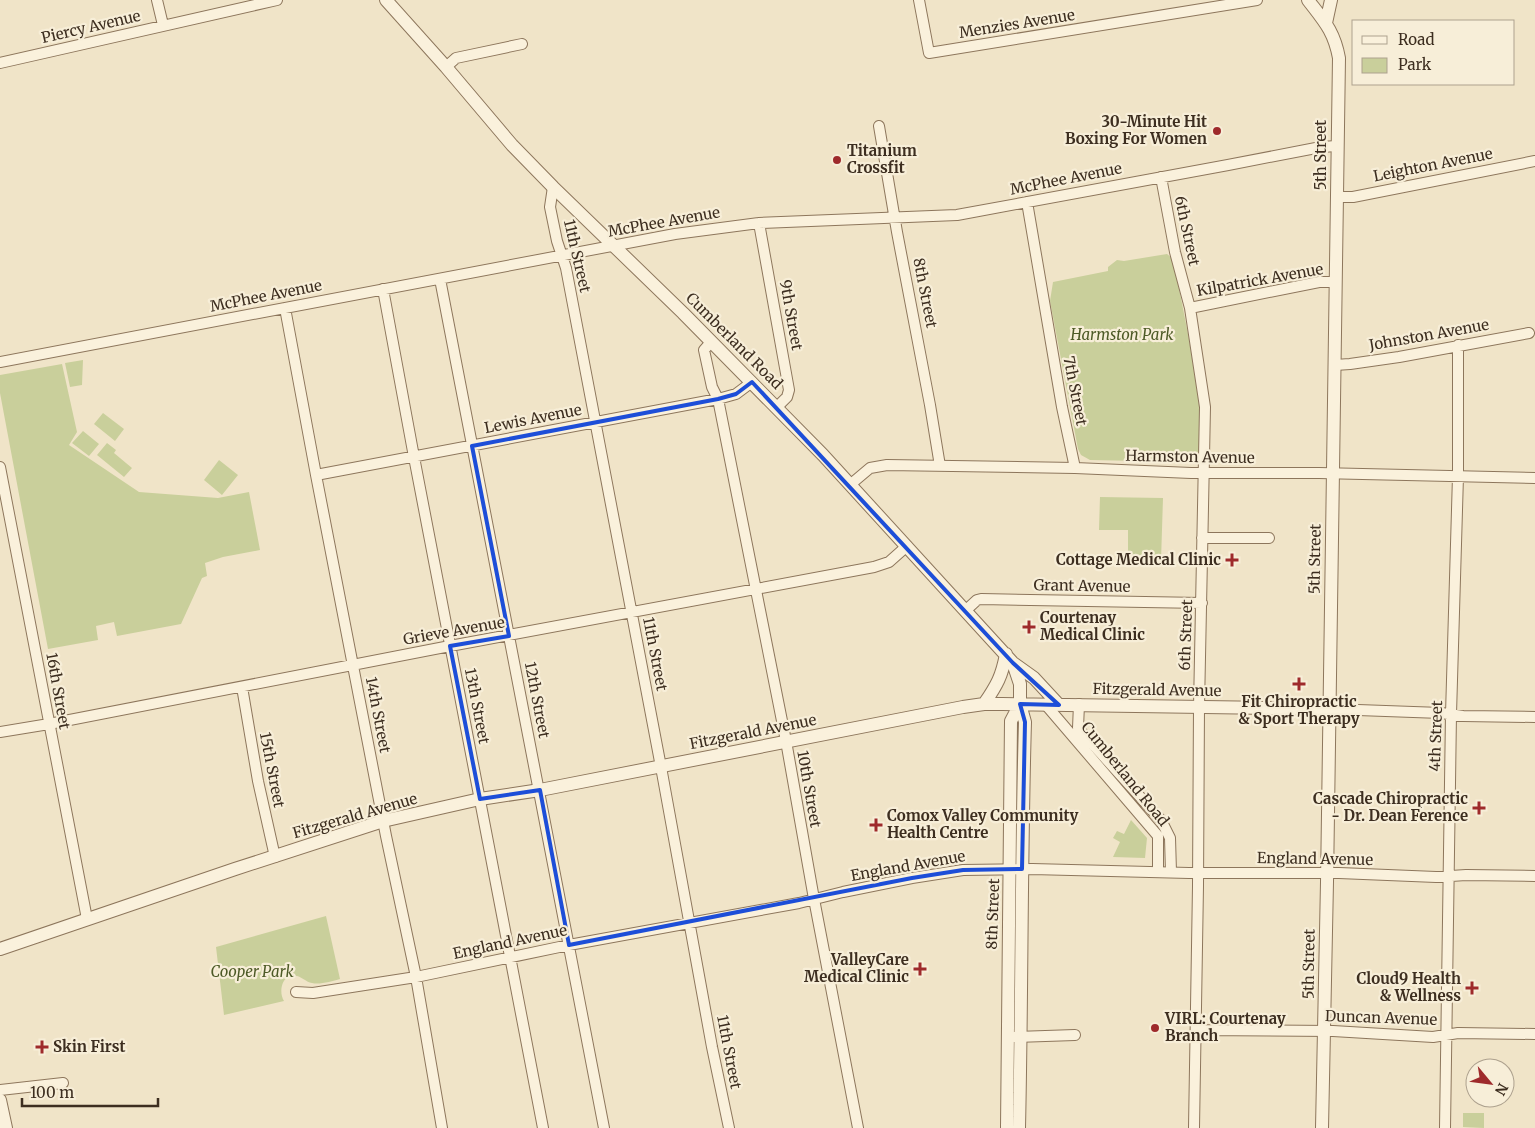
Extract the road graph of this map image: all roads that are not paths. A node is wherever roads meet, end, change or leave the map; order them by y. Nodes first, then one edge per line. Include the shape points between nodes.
1 (157, 0) edge
2 (277, 0) edge
3 (386, 0) edge
4 (920, 0) edge
5 (1257, 0) edge
6 (1308, 0) edge
7 (1332, 0) edge
8 (1326, 23) junction
9 (163, 25) junction
10 (522, 44) dead end
11 (0, 63) edge
12 (446, 67) junction
13 (879, 126) dead end
14 (1337, 146) junction
15 (1535, 161) edge
16 (1161, 177) junction
17 (552, 187) junction
18 (1337, 197) junction
19 (1027, 202) junction
20 (895, 218) junction
21 (759, 223) junction
22 (614, 246) junction
23 (561, 256) junction
24 (440, 279) junction
25 (1336, 282) junction
26 (383, 289) junction
27 (285, 308) junction
28 (1190, 308) junction
29 (1529, 333) dead end
30 (711, 342) junction
31 (1458, 345) junction
32 (0, 362) edge
33 (1334, 365) junction
34 (752, 382) junction
35 (718, 399) junction
36 (777, 407) junction
37 (595, 423) junction
38 (472, 446) junction
39 (414, 457) junction
40 (940, 466) junction
41 (0, 467) edge
42 (1075, 468) junction
43 (1204, 473) junction
44 (1333, 474) junction
45 (316, 475) junction
46 (1458, 476) junction
47 (1535, 478) edge
48 (851, 484) junction
49 (1202, 538) junction
50 (1269, 538) dead end
51 (907, 546) junction
52 (756, 588) junction
53 (1202, 604) junction
54 (966, 610) junction
55 (632, 612) junction
56 (509, 636) junction
57 (450, 646) junction
58 (1009, 658) junction
59 (353, 665) junction
60 (242, 687) junction
61 (984, 704) junction
62 (1020, 704) junction
63 (1079, 704) junction
64 (1046, 705) junction
65 (1059, 705) junction
66 (1199, 707) junction
67 (1330, 709) junction
68 (1450, 714) junction
69 (1535, 717) edge
70 (49, 724) junction
71 (0, 732) edge
72 (786, 741) junction
73 (661, 767) junction
74 (540, 790) junction
75 (480, 799) junction
76 (383, 822) junction
77 (275, 857) junction
78 (1016, 869) junction
79 (1158, 872) junction
80 (1171, 872) junction
81 (1198, 873) junction
82 (1327, 874) junction
83 (1448, 876) junction
84 (1535, 876) edge
85 (814, 899) junction
86 (87, 919) junction
87 (690, 924) junction
88 (569, 945) junction
89 (0, 949) edge
90 (510, 958) junction
91 (416, 977) junction
92 (296, 992) dead end
93 (1196, 1030) junction
94 (1325, 1031) junction
95 (1535, 1034) edge
96 (1075, 1035) dead end
97 (1446, 1035) junction
98 (1022, 1036) junction
99 (1008, 1037) junction
100 (63, 1083) dead end
101 (0, 1090) edge
102 (0, 1100) edge
103 (6, 1128) edge
104 (442, 1128) edge
105 (543, 1128) edge
106 (604, 1128) edge
107 (729, 1128) edge
108 (858, 1128) edge
109 (1007, 1128) edge
110 (1019, 1128) edge
111 (1194, 1128) edge
112 (1322, 1128) edge
113 (1445, 1128) edge

1 - 9 street
2 - 9 street, Piercy Avenue
3 - 12 street, Cumberland Road
4 - 5 street, Menzies Avenue via 929,53
6 - 8 street, 5th Street
7 - 8 street
8 - 14 street, 5th Street via 1335,39 1339,58
9 - 11 street, Piercy Avenue
10 - 12 street via 456,58
12 - 17 street, Cumberland Road
13 - 20 street, 8th Street
14 - 16 street, McPhee Avenue
14 - 18 street, 5th Street
15 - 18 street, Leighton Avenue
16 - 19 street, McPhee Avenue
16 - 28 street, 6th Street via 1175,252
17 - 22 street, Cumberland Road
17 - 23 street, 11th Street via 550,207
18 - 25 street, 5th Street
19 - 20 street, McPhee Avenue via 957,215
19 - 42 street, 7th Street
20 - 21 street, McPhee Avenue
20 - 40 street, 8th Street
21 - 22 street, McPhee Avenue
21 - 36 street, 9th Street via 789,390
22 - 23 street, McPhee Avenue
22 - 30 street, Cumberland Road
23 - 24 street, McPhee Avenue
23 - 37 street, 11th Street via 566,268
24 - 26 street, McPhee Avenue
24 - 38 street, 12th Street
25 - 28 street, Kilpatrick Avenue via 1319,282
25 - 33 street, 5th Street
26 - 27 street, McPhee Avenue
26 - 39 street, 13th Street
27 - 32 street, McPhee Avenue
27 - 45 street, 14th Street
28 - 43 street, 6th Street via 1205,407
29 - 31 street, Johnston Avenue
30 - 34 street, Cumberland Road
30 - 35 street, 10th Street via 704,350
31 - 33 street, Johnston Avenue
31 - 46 street, 4th Street
33 - 44 street, 5th Street
34 - 35 street, Lewis Avenue via 736,394
34 - 36 street, Cumberland Road
35 - 37 street, Lewis Avenue
35 - 52 street, 10th Street
36 - 48 street, Cumberland Road
37 - 38 street, Lewis Avenue
37 - 55 street, 11th Street
38 - 39 street, Lewis Avenue
38 - 56 street, 12th Street
39 - 45 street, Lewis Avenue
39 - 57 street, 13th Street
40 - 42 street, Harmston Avenue
40 - 48 street, Harmston Avenue via 880,465 870,468
41 - 70 street, 16th Street
42 - 43 street, Harmston Avenue
43 - 44 street, Harmston Avenue
43 - 49 street, 6th Street
44 - 46 street, Harmston Avenue
44 - 67 street, 5th Street
45 - 59 street, 14th Street
46 - 47 street, Harmston Avenue
46 - 68 street, 4th Street
48 - 51 street, Cumberland Road
49 - 50 street
49 - 53 street, 6th Street
51 - 52 street, Grieve Avenue via 881,565
51 - 54 street, Cumberland Road
52 - 55 street, Grieve Avenue
52 - 72 street, 10th Street
53 - 54 street, Grant Avenue via 981,599
53 - 66 street, 6th Street
54 - 58 street, Cumberland Road
55 - 56 street, Grieve Avenue
55 - 73 street, 11th Street
56 - 57 street, Grieve Avenue
56 - 74 street, 12th Street
57 - 59 street, Grieve Avenue
57 - 75 street, 13th Street
58 - 61 street
58 - 62 street, 8th Street via 1020,684
58 - 65 street, Cumberland Road via 1034,678
59 - 60 street, Grieve Avenue
59 - 76 street, 14th Street
60 - 70 street, Grieve Avenue
60 - 77 street, 15th Street
61 - 62 street, Fitzgerald Avenue
61 - 72 street, Fitzgerald Avenue
62 - 64 street, Fitzgerald Avenue
62 - 78 street, 8th Street via 1010,722
63 - 65 street, Fitzgerald Avenue
63 - 66 street, Fitzgerald Avenue
63 - 80 street, Cumberland Road via 1078,728 1161,820 1170,838
64 - 65 street, Fitzgerald Avenue
64 - 79 street, Cumberland Road via 1158,836
66 - 67 street, Fitzgerald Avenue
66 - 81 street, 6th Street
67 - 68 street, Fitzgerald Avenue
67 - 82 street, 5th Street
68 - 69 street, Fitzgerald Avenue
68 - 83 street, 4th Street
70 - 71 street, Grieve Avenue
70 - 86 street, 16th Street
72 - 73 street, Fitzgerald Avenue
72 - 85 street, 10th Street
73 - 74 street, Fitzgerald Avenue
73 - 87 street, 11th Street
74 - 75 street, Fitzgerald Avenue
74 - 88 street, 12th Street
75 - 76 street, Fitzgerald Avenue
75 - 90 street, 13th Street
76 - 77 street, Fitzgerald Avenue
76 - 91 street, 14th Street
77 - 86 street, Fitzgerald Avenue
78 - 79 street, England Avenue
78 - 85 street, England Avenue via 963,870
78 - 98 street, 8th Street
78 - 99 street, 8th Street via 1008,955
79 - 80 street, England Avenue
80 - 81 street, England Avenue
81 - 82 street, England Avenue
81 - 93 street, 6th Street
82 - 83 street, England Avenue
82 - 94 street, 5th Street
83 - 84 street, England Avenue
83 - 97 street, 4th Street
85 - 87 street, England Avenue
85 - 108 street, 10th Street
86 - 89 street, Fitzgerald Avenue
87 - 88 street, England Avenue
87 - 107 street, 11th Street
88 - 90 street, England Avenue
88 - 106 street, 12th Street
90 - 91 street, England Avenue
90 - 105 street, 13th Street
91 - 92 street, England Avenue via 313,993
91 - 104 street, 14th Street
93 - 94 street, Duncan Avenue
93 - 111 street, 6th Street
94 - 97 street, Duncan Avenue
94 - 112 street, 5th Street
95 - 97 street, Duncan Avenue
96 - 98 street
97 - 113 street, 4th Street
98 - 99 street
98 - 110 street, 8th Street
99 - 109 street, 8th Street
100 - 101 street
102 - 103 street

